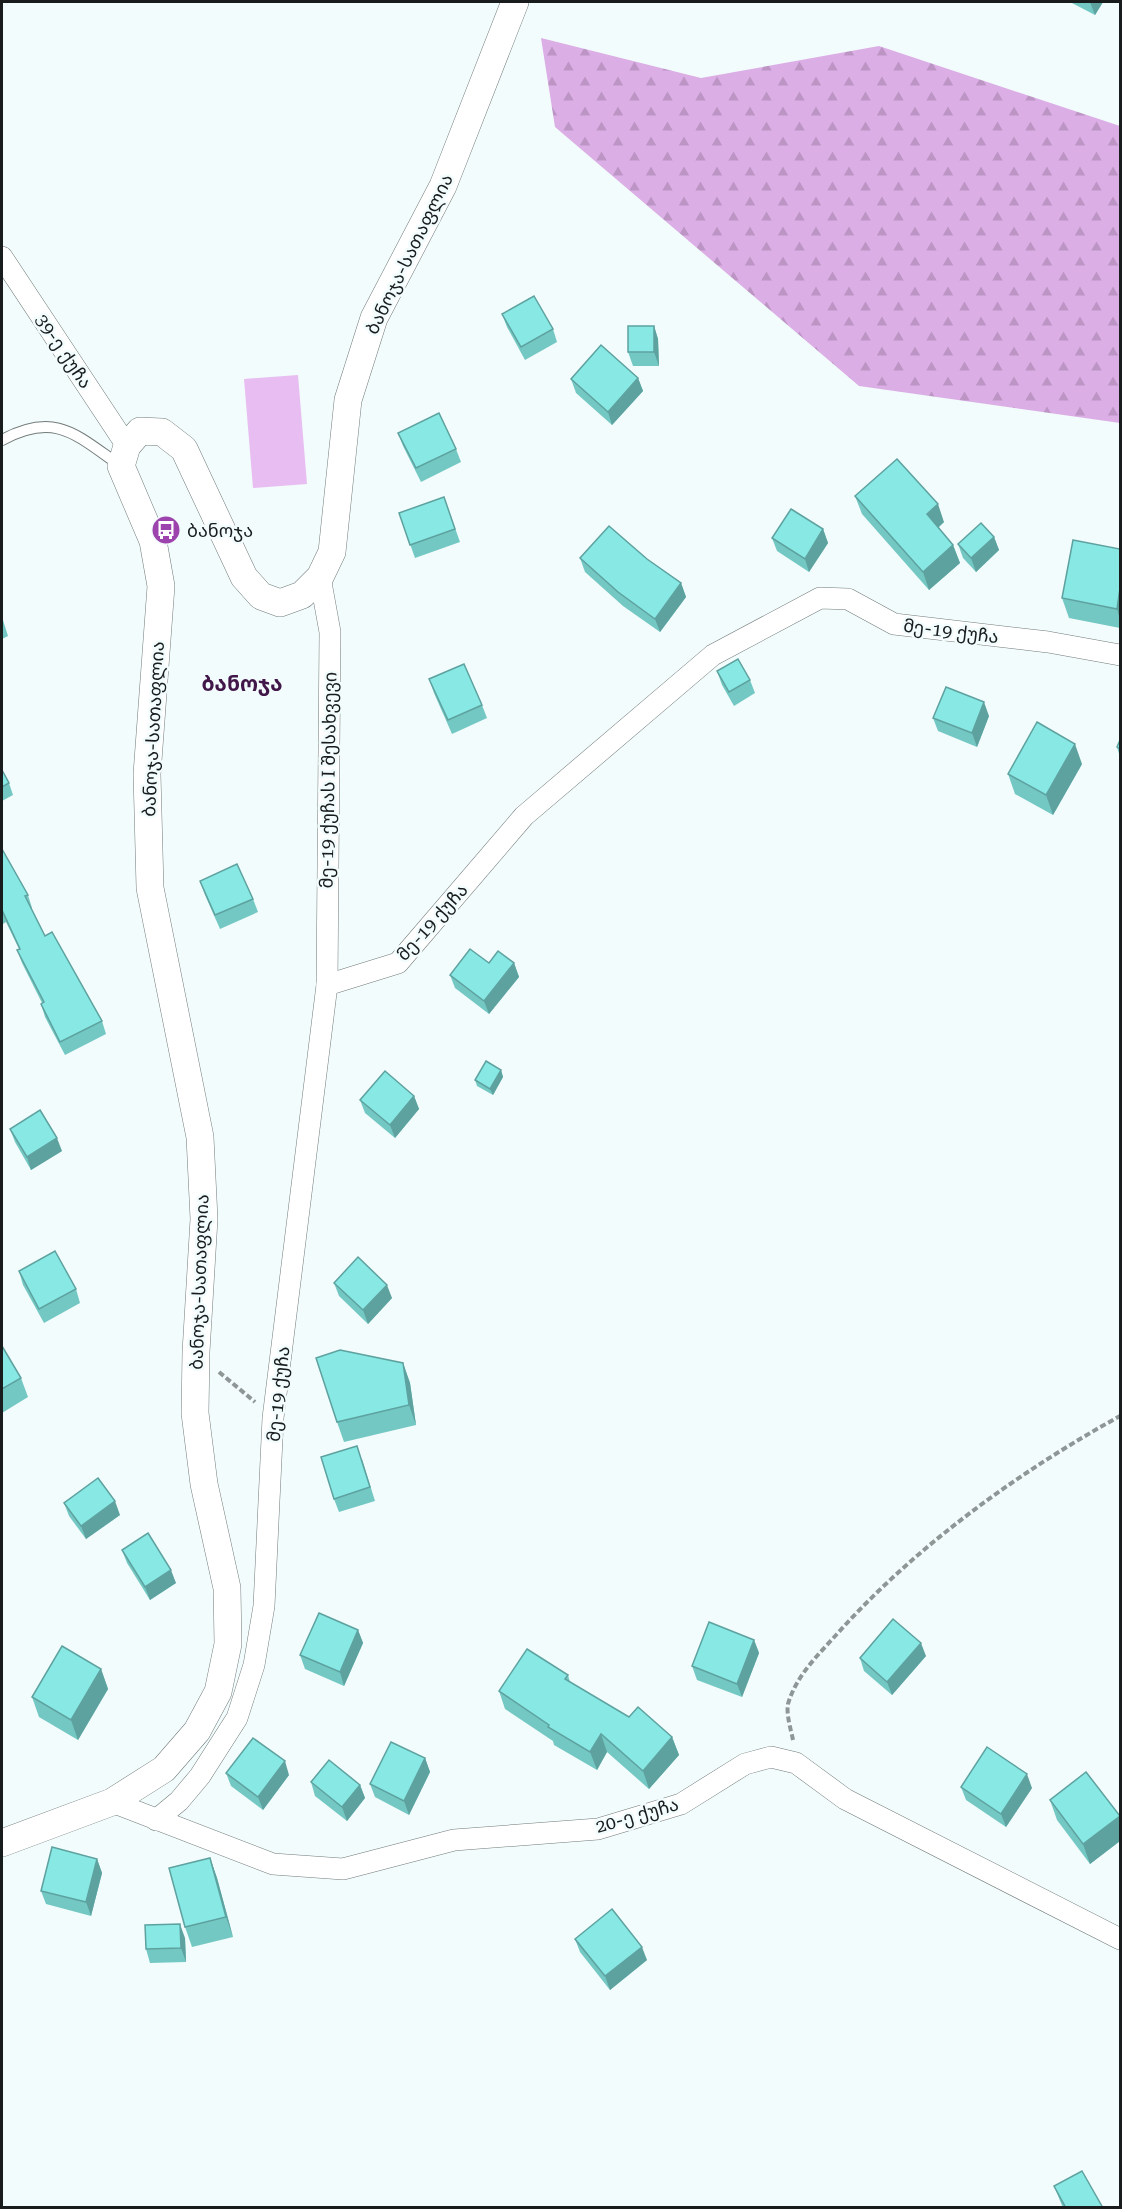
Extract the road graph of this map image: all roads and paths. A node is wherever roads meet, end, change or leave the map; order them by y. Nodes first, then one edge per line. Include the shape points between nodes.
1 (515, 2) edge
2 (2, 257) edge
3 (2, 440) edge
4 (124, 456) junction
5 (320, 577) junction
6 (1120, 655) edge
7 (327, 985) junction
8 (196, 1352) junction
9 (1120, 1416) edge
10 (273, 1418) junction
11 (796, 1763) junction
12 (112, 1802) junction
13 (156, 1820) junction
14 (2, 1843) edge
15 (1120, 1939) edge

1 - 5 street, ბანოჯა-სათაფლია via 443,186 374,318 348,400 332,552
2 - 4 street, 39-ე ქუჩა
3 - 4 lane via 24,428 52,425
4 - 5 street, ბანოჯა-სათაფლია via 140,432 162,432 184,449 244,578 261,596 280,603 302,595
4 - 8 street, ბანოჯა-სათაფლია via 153,541 161,586 147,774 150,888 200,1137 204,1220
5 - 7 street, მე-19 ქუჩას I შესახვევი via 330,632
6 - 7 street, მე-19 ქუჩა via 1048,642 894,624 849,599 820,598 713,655 524,816 398,963
7 - 10 street, მე-19 ქუჩა
8 - 10 path
8 - 12 street, ბანოჯა-სათაფლია via 195,1413 204,1484 227,1588 228,1644 218,1692 197,1731 164,1769
9 - 11 path via 1078,1439 966,1516 869,1598 806,1668 788,1706
10 - 13 street, მე-19 ქუჩა via 264,1606 254,1665 237,1718 200,1776
11 - 13 street, 20-ე ქუჩა via 771,1757 745,1764 681,1804 598,1829 454,1840 343,1869 273,1864
11 - 15 street, 20-ე ქუჩა via 845,1799
12 - 13 street, 20-ე ქუჩა
12 - 14 street, ბანოჯა-სათაფლია

